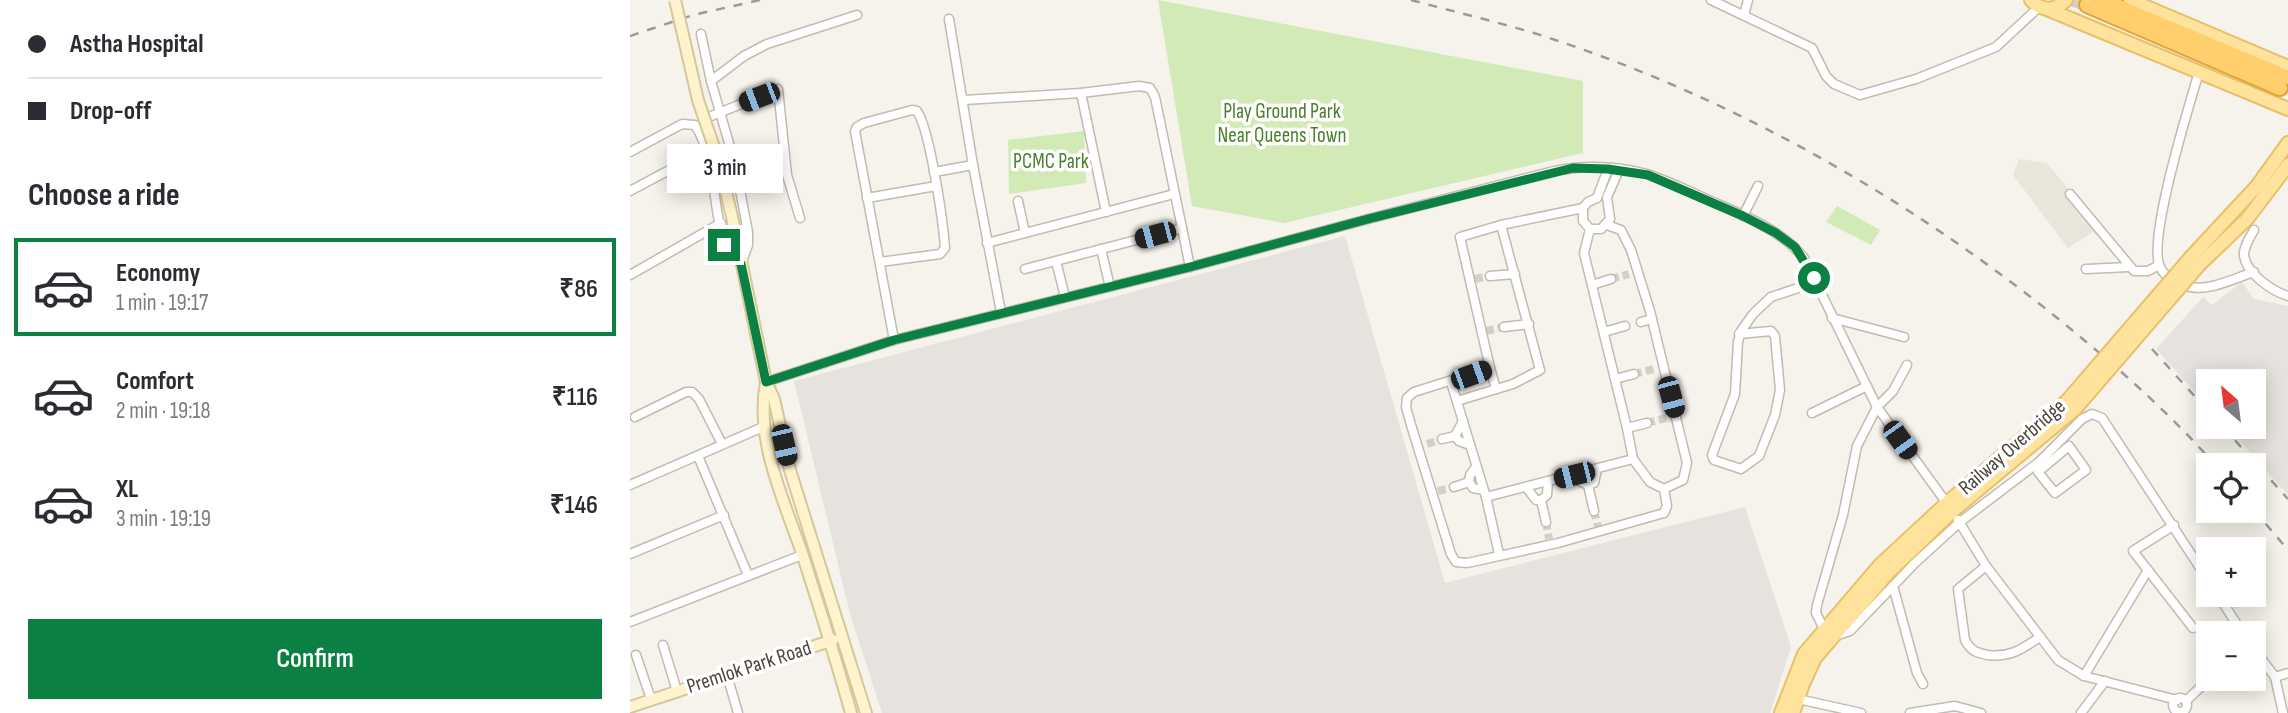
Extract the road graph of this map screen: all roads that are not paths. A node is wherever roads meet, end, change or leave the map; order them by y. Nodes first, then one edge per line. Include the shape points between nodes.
1 (675, 0) edge
2 (1748, 0) edge
3 (2066, 0) edge
4 (2102, 0) edge
5 (2130, 0) edge
6 (1717, 1) edge
7 (2035, 4) edge
8 (2087, 5) dead end
9 (857, 15) dead end
10 (1744, 15) junction
11 (949, 19) dead end
12 (2163, 32) junction
13 (701, 34) dead end
14 (2199, 72) junction
15 (2285, 77) edge
16 (711, 81) junction
17 (1081, 93) junction
18 (964, 100) junction
19 (2288, 109) edge
20 (720, 113) junction
21 (705, 119) junction
22 (2288, 143) edge
23 (705, 151) junction
24 (630, 152) edge
25 (973, 165) junction
26 (2288, 165) edge
27 (1608, 169) junction
28 (1619, 170) junction
29 (934, 172) junction
30 (936, 186) junction
31 (1758, 186) dead end
32 (630, 191) edge
33 (1174, 194) junction
34 (2070, 194) dead end
35 (867, 198) junction
36 (1018, 201) dead end
37 (1583, 208) junction
38 (1106, 212) junction
39 (1743, 216) junction
40 (800, 218) dead end
41 (721, 223) junction
42 (1501, 225) junction
43 (1607, 225) junction
44 (1182, 228) junction
45 (1590, 229) junction
46 (2253, 230) dead end
47 (1025, 233) junction
48 (987, 243) junction
49 (1101, 249) junction
50 (1056, 261) junction
51 (2195, 261) junction
52 (880, 262) junction
53 (741, 264) junction
54 (2159, 265) junction
55 (1190, 267) junction
56 (2129, 267) junction
57 (2086, 268) dead end
58 (1025, 269) dead end
59 (1514, 270) junction
60 (2254, 272) junction
61 (630, 275) edge
62 (1490, 276) tunnel mouth
63 (1611, 279) tunnel mouth
64 (1816, 282) junction
65 (1592, 285) junction
66 (1110, 287) junction
67 (2288, 296) edge
68 (1065, 297) junction
69 (1001, 312) junction
70 (1832, 318) junction
71 (1652, 319) junction
72 (1528, 320) junction
73 (1642, 322) dead end
74 (1625, 326) dead end
75 (1504, 327) tunnel mouth
76 (1604, 332) junction
77 (1739, 334) junction
78 (1904, 337) dead end
79 (894, 340) junction
80 (1907, 365) dead end
81 (1664, 366) junction
82 (1490, 368) junction
83 (1654, 369) tunnel mouth
84 (1634, 374) tunnel mouth
85 (1615, 379) junction
86 (766, 382) junction
87 (1451, 382) junction
88 (1867, 386) junction
89 (1496, 389) junction
90 (1457, 401) junction
91 (1877, 407) junction
92 (1812, 413) dead end
93 (1676, 415) junction
94 (635, 417) dead end
95 (1666, 418) tunnel mouth
96 (1463, 421) junction
97 (1647, 423) tunnel mouth
98 (763, 427) junction
99 (1628, 428) junction
100 (1455, 436) junction
101 (1442, 439) tunnel mouth
102 (722, 444) junction
103 (1470, 445) junction
104 (698, 456) junction
105 (1633, 459) junction
106 (2048, 459) junction
107 (1476, 467) junction
108 (1597, 469) junction
109 (1574, 475) junction
110 (1548, 481) junction
111 (1469, 482) junction
112 (630, 485) edge
113 (1588, 485) junction
114 (1454, 487) tunnel mouth
115 (1526, 487) junction
116 (1664, 489) junction
117 (1484, 494) junction
118 (1943, 498) dead end
119 (1541, 500) junction
120 (1594, 511) tunnel mouth
121 (724, 515) junction
122 (1958, 519) junction
123 (1546, 522) tunnel mouth
124 (2174, 525) junction
125 (630, 554) edge
126 (1499, 554) junction
127 (802, 555) junction
128 (2196, 560) edge
129 (1986, 566) junction
130 (2148, 570) junction
131 (748, 575) junction
132 (1893, 586) junction
133 (630, 622) edge
134 (2193, 628) dead end
135 (1828, 633) junction
136 (842, 637) junction
137 (2040, 637) junction
138 (829, 641) junction
139 (663, 645) dead end
140 (636, 655) dead end
141 (2266, 665) edge
142 (647, 672) dead end
143 (2288, 673) edge
144 (727, 675) junction
145 (2084, 676) junction
146 (2275, 677) junction
147 (2105, 681) junction
148 (1923, 684) dead end
149 (2196, 688) edge
150 (677, 691) junction
151 (654, 698) junction
152 (1798, 699) junction
153 (2181, 700) junction
154 (632, 709) edge
155 (2182, 712) edge
156 (738, 713) edge
157 (851, 713) edge
158 (866, 713) edge
159 (1781, 713) edge
160 (1793, 713) edge
161 (1860, 713) edge
162 (1910, 713) edge
163 (1981, 713) edge
164 (2081, 713) edge
165 (2283, 713) edge

1 - 21 street, bridge
2 - 10 street
3 - 7 main road via 2060,6
4 - 12 highway
5 - 15 main road
6 - 10 street
7 - 10 street via 1996,47 1916,79 1860,95 1834,84 1812,48
7 - 14 main road
8 - 12 highway
9 - 16 street via 767,44
11 - 18 street
12 - 15 highway
13 - 16 street
14 - 19 main road
14 - 54 street via 2163,210 2156,252
16 - 20 street
17 - 18 street
17 - 33 street via 1150,88
17 - 38 street
18 - 25 street
20 - 21 street
20 - 40 street via 778,89 787,175
20 - 53 street via 748,232
21 - 53 street, bridge
22 - 51 main road
23 - 24 street via 698,130 689,122
23 - 32 street
23 - 41 street
25 - 29 street
25 - 48 street
26 - 51 main road via 2247,219
27 - 28 street
27 - 37 street via 1598,198
27 - 55 street via 1554,172
28 - 39 street via 1648,175
28 - 43 street via 1607,197 1611,212
29 - 30 street
29 - 35 street via 917,111 859,125 855,131
30 - 35 street
30 - 52 street via 943,252
31 - 39 street
33 - 38 street
33 - 44 street
34 - 56 street
35 - 52 street
36 - 47 street
37 - 42 street
37 - 45 street via 1583,221
38 - 47 street
39 - 64 street via 1795,247
41 - 53 street via 724,245
41 - 61 street
42 - 59 street
42 - 82 street via 1460,237
43 - 45 street
43 - 71 street via 1621,230 1631,250 1634,272
44 - 49 street
44 - 55 street
45 - 65 street via 1584,253
46 - 60 street via 2244,256
47 - 48 street
48 - 69 street
49 - 50 street
49 - 66 street
50 - 58 street
50 - 68 street
51 - 135 main road, Railway Overbridge, bridge via 2071,405 1924,537
52 - 79 street
53 - 86 street
54 - 56 street via 2140,273
54 - 60 street via 2178,283 2192,288
55 - 66 street
56 - 57 street
59 - 62 street
59 - 72 street
60 - 67 street via 2270,289
63 - 65 street
64 - 70 street
64 - 77 street via 1771,297
65 - 76 street
66 - 68 street
68 - 69 street
69 - 79 street
70 - 78 street
70 - 88 street
71 - 73 street
71 - 81 street
72 - 75 street
72 - 89 street via 1540,370
74 - 76 street
76 - 85 street
77 - 77 street via 1735,394 1712,455 1714,460 1741,469 1759,456 1780,390 1775,335 1771,331
79 - 86 street
80 - 91 street via 1893,391
81 - 83 street
81 - 93 street
82 - 87 street
82 - 89 street
84 - 85 street
85 - 99 street
86 - 98 street
86 - 136 street
87 - 90 street
87 - 126 street via 1414,392 1406,407 1423,445 1456,562
88 - 91 street
88 - 92 street
89 - 90 street
90 - 96 street
91 - 118 street
91 - 135 street via 1857,446 1817,605 1818,620
93 - 95 street
93 - 116 street via 1687,463 1683,480
94 - 102 street via 692,392
96 - 100 street
96 - 103 street
97 - 99 street
98 - 102 street
98 - 127 street
99 - 105 street
100 - 101 street
100 - 103 street
102 - 104 street
103 - 107 street
104 - 112 street
104 - 121 street
105 - 108 street
105 - 116 street via 1650,482
106 - 106 street via 2038,471 2055,493 2086,470 2069,446
106 - 122 street
106 - 124 street via 2086,416 2098,415
107 - 111 street
107 - 117 street
108 - 109 street
108 - 113 street via 1594,483
109 - 110 street
109 - 113 street
110 - 115 street
110 - 119 street via 1547,495
111 - 114 street
111 - 117 street
113 - 120 street
115 - 117 street
115 - 119 street
116 - 126 street via 1664,513
117 - 126 street
119 - 123 street
121 - 125 street
121 - 131 street
122 - 129 street
122 - 132 street
124 - 128 street
124 - 130 street via 2133,551
127 - 131 street
127 - 138 street
129 - 137 street
129 - 137 street via 1958,589 1969,647 1974,652 2005,656
130 - 134 street
130 - 145 street
131 - 133 street
132 - 135 street via 1850,631
132 - 148 street
135 - 152 main road
135 - 159 main road via 1804,654
136 - 138 street, Premlok Park Road
136 - 158 street
137 - 145 street via 2058,660
138 - 144 street, Premlok Park Road
138 - 157 street
139 - 150 street
140 - 151 street
141 - 146 street
142 - 151 street
143 - 146 street
144 - 150 street, Premlok Park Road
144 - 156 street
145 - 147 street
146 - 165 street
147 - 153 street
147 - 164 street
149 - 153 street
150 - 151 street, Premlok Park Road
151 - 154 street, Premlok Park Road
152 - 160 main road
152 - 161 street
153 - 155 street via 2187,708
162 - 163 street via 1955,706

